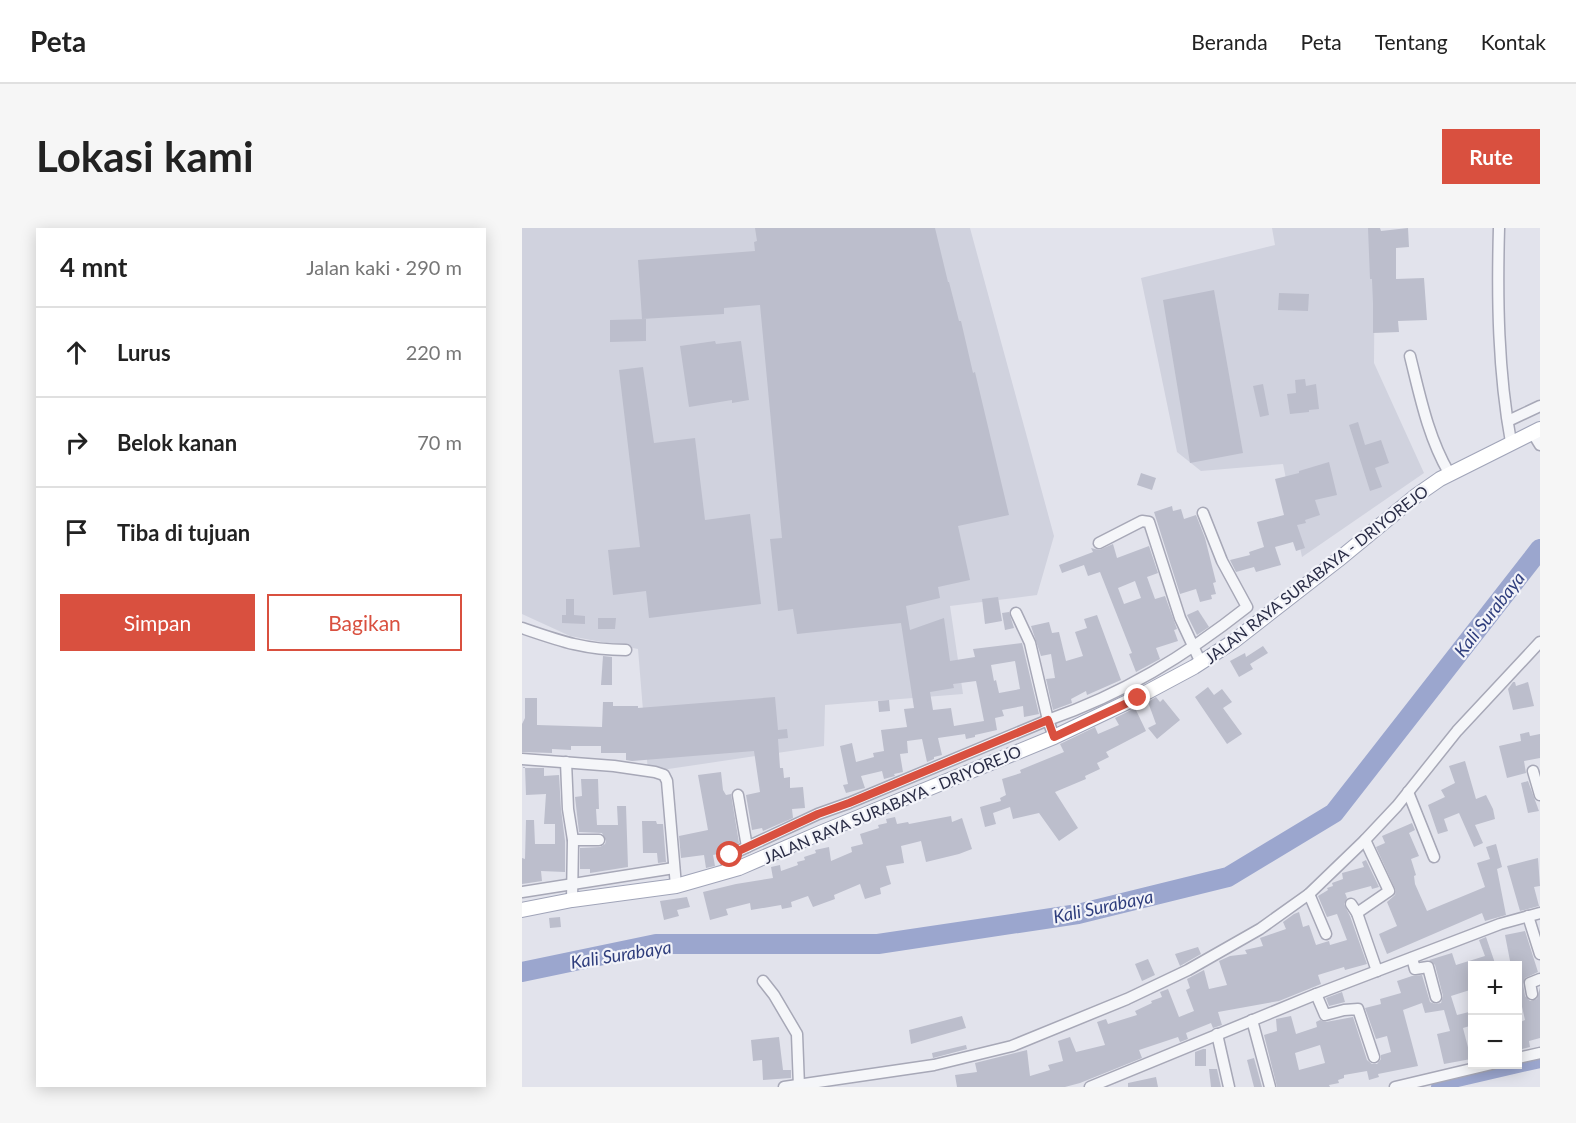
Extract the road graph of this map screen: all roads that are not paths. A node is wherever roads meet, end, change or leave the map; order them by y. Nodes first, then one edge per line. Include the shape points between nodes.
1 (1499, 228) edge
2 (1410, 356) dead end
3 (1540, 406) edge
4 (1508, 421) junction
5 (1536, 430) edge
6 (1511, 442) junction
7 (1540, 445) edge
8 (1449, 473) junction
9 (1203, 513) dead end
10 (1099, 543) dead end
11 (1016, 614) dead end
12 (1222, 626) junction
13 (522, 628) edge
14 (1234, 641) junction
15 (1540, 642) edge
16 (1192, 647) junction
17 (626, 650) dead end
18 (1201, 663) junction
19 (1048, 720) junction
20 (1054, 737) junction
21 (522, 759) edge
22 (566, 762) junction
23 (1533, 772) edge
24 (1408, 792) junction
25 (738, 795) dead end
26 (1540, 795) edge
27 (573, 840) junction
28 (599, 840) dead end
29 (1365, 840) junction
30 (747, 847) junction
31 (1434, 857) dead end
32 (674, 868) junction
33 (727, 872) junction
34 (572, 883) junction
35 (676, 886) junction
36 (522, 892) edge
37 (1309, 894) junction
38 (572, 900) junction
39 (522, 910) edge
40 (1540, 913) edge
41 (1528, 916) junction
42 (1326, 934) dead end
43 (1540, 954) edge
44 (1412, 958) junction
45 (1377, 971) junction
46 (1540, 979) edge
47 (763, 981) dead end
48 (1316, 994) junction
49 (1532, 994) dead end
50 (1436, 997) dead end
51 (1252, 1020) junction
52 (1217, 1034) junction
53 (1540, 1053) edge
54 (1374, 1057) dead end
55 (1522, 1057) edge
56 (1479, 1069) edge
57 (1441, 1081) edge
58 (799, 1086) edge
59 (784, 1087) edge
60 (1090, 1087) edge
61 (1229, 1087) edge
62 (1270, 1087) edge
63 (1395, 1087) edge

1 - 4 street via 1500,348
2 - 8 street via 1430,429
3 - 4 street
4 - 6 street
5 - 6 main road, JALAN RAYA SURABAYA - DRIYOREJO
5 - 7 street
6 - 8 main road, JALAN RAYA SURABAYA - DRIYOREJO
8 - 14 main road, JALAN RAYA SURABAYA - DRIYOREJO
9 - 12 street, JALAN RAYA SURABAYA - DRIYOREJO via 1222,561 1247,607
10 - 16 street via 1142,521 1149,522
11 - 19 street via 1030,643
12 - 14 street
12 - 16 street, JALAN RAYA SURABAYA - DRIYOREJO
13 - 17 street via 593,649
14 - 18 main road, JALAN RAYA SURABAYA - DRIYOREJO
15 - 24 street via 1457,731
16 - 18 street
16 - 19 street, JALAN RAYA SURABAYA - DRIYOREJO via 1133,684
18 - 20 main road, JALAN RAYA SURABAYA - DRIYOREJO
19 - 20 street
19 - 30 street, JALAN RAYA SURABAYA - DRIYOREJO
20 - 33 main road, JALAN RAYA SURABAYA - DRIYOREJO
21 - 22 street
22 - 27 street
22 - 32 street via 664,775
23 - 26 street
24 - 29 street
24 - 31 street
25 - 30 street
27 - 28 street
27 - 34 street
29 - 37 street
29 - 45 street via 1389,891 1354,909
30 - 33 street, JALAN RAYA SURABAYA - DRIYOREJO via 729,855
32 - 34 street
32 - 35 street
33 - 35 main road, JALAN RAYA SURABAYA - DRIYOREJO
34 - 36 street
34 - 38 street
35 - 38 main road, JALAN RAYA SURABAYA - DRIYOREJO
37 - 42 street
37 - 58 street via 1260,929 1188,970 1012,1046 934,1065
38 - 39 main road, JALAN RAYA SURABAYA - DRIYOREJO
40 - 41 street
41 - 43 street
41 - 44 street
44 - 45 street
44 - 50 street via 1415,969 1428,967
45 - 48 street
46 - 49 street via 1530,983
47 - 58 street via 797,1034
48 - 51 street
48 - 54 street via 1325,1015 1359,1009
51 - 52 street
51 - 62 street
52 - 60 street
52 - 61 street
53 - 55 street
56 - 57 street
57 - 63 street
58 - 59 street

